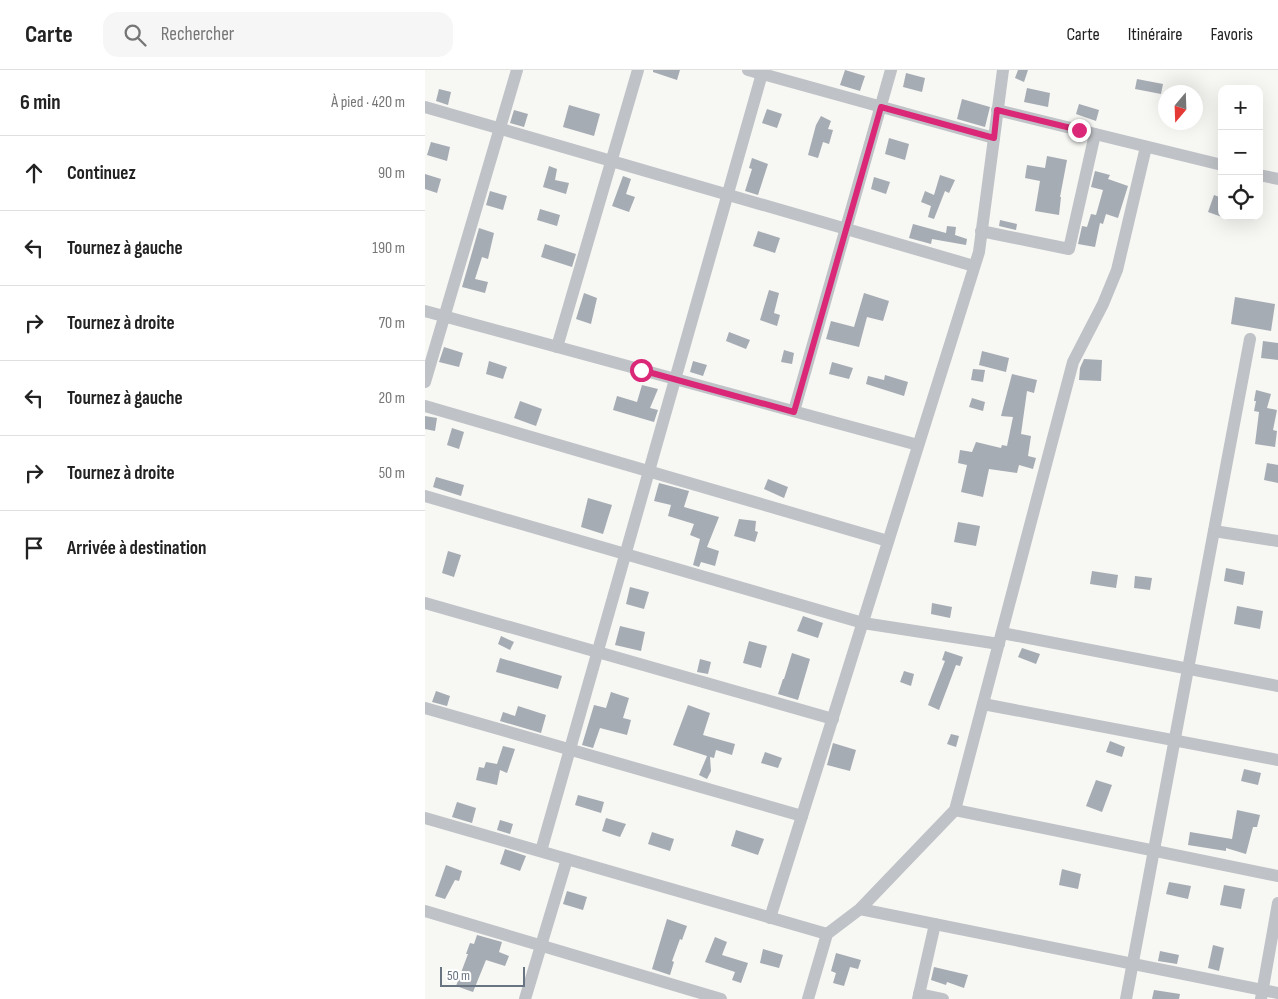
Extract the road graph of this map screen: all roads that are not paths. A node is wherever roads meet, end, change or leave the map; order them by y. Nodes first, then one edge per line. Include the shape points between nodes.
1 (517, 70) edge
2 (638, 70) edge
3 (748, 70) edge
4 (891, 70) edge
5 (1003, 70) edge
6 (763, 72) edge
7 (425, 107) edge
8 (881, 107) junction
9 (997, 110) junction
10 (499, 128) junction
11 (1095, 134) junction
12 (994, 138) junction
13 (1146, 146) junction
14 (611, 161) junction
15 (1218, 164) edge
16 (1263, 176) edge
17 (1278, 179) edge
18 (728, 195) junction
19 (846, 229) junction
20 (981, 231) junction
21 (974, 266) junction
22 (425, 311) edge
23 (444, 316) junction
24 (1250, 339) dead end
25 (557, 347) junction
26 (675, 379) junction
27 (425, 382) edge
28 (425, 406) edge
29 (794, 412) junction
30 (918, 446) junction
31 (649, 471) junction
32 (425, 496) edge
33 (1214, 531) junction
34 (888, 541) junction
35 (1278, 541) edge
36 (626, 554) junction
37 (425, 603) edge
38 (863, 623) junction
39 (1000, 638) junction
40 (598, 652) junction
41 (1188, 669) junction
42 (1278, 686) edge
43 (983, 704) junction
44 (425, 708) edge
45 (833, 719) junction
46 (1175, 741) junction
47 (570, 749) junction
48 (1278, 760) edge
49 (955, 810) junction
50 (802, 816) junction
51 (425, 818) edge
52 (1154, 850) junction
53 (541, 851) junction
54 (567, 859) junction
55 (1278, 876) edge
56 (1278, 903) edge
57 (860, 909) junction
58 (425, 911) edge
59 (770, 918) junction
60 (935, 924) junction
61 (827, 934) junction
62 (541, 945) junction
63 (1133, 964) junction
64 (1278, 993) edge
65 (1262, 994) edge
66 (919, 997) edge
67 (525, 999) edge
68 (721, 999) edge
69 (808, 999) edge
70 (943, 999) edge
71 (1127, 999) edge

1 - 10 street
2 - 14 street
3 - 6 street
4 - 8 street
5 - 9 street
6 - 8 street
6 - 18 street
7 - 10 street
8 - 12 street
8 - 19 street
9 - 11 street
9 - 12 street
10 - 14 street
10 - 23 street
11 - 13 street
11 - 20 street via 1069,249
12 - 20 street
13 - 15 street
13 - 39 street via 1117,270 1073,362
14 - 18 street
14 - 25 street
16 - 17 street
18 - 19 street
18 - 26 street
19 - 21 street
19 - 29 street
20 - 21 street
21 - 30 street
22 - 23 street
23 - 25 street
23 - 27 street
24 - 33 street
25 - 26 street
26 - 29 street
26 - 31 street
28 - 31 street
29 - 30 street
30 - 34 street
31 - 34 street
31 - 36 street
32 - 36 street
33 - 35 street
33 - 41 street
34 - 38 street
36 - 38 street
36 - 40 street
37 - 40 street
38 - 39 street
38 - 45 street
39 - 41 street
39 - 43 street
40 - 45 street
40 - 47 street
41 - 42 street
41 - 46 street
43 - 46 street
43 - 49 street
44 - 47 street
45 - 50 street
46 - 48 street
46 - 52 street
47 - 50 street
47 - 53 street
49 - 52 street
49 - 57 street
50 - 59 street
51 - 53 street
52 - 55 street
52 - 63 street
53 - 54 street
54 - 59 street
54 - 62 street
56 - 65 street
57 - 60 street
57 - 61 street
58 - 62 street
59 - 61 street
60 - 63 street
60 - 66 street
61 - 69 street
62 - 67 street
62 - 68 street
63 - 65 street
63 - 71 street
64 - 65 street
66 - 70 street

